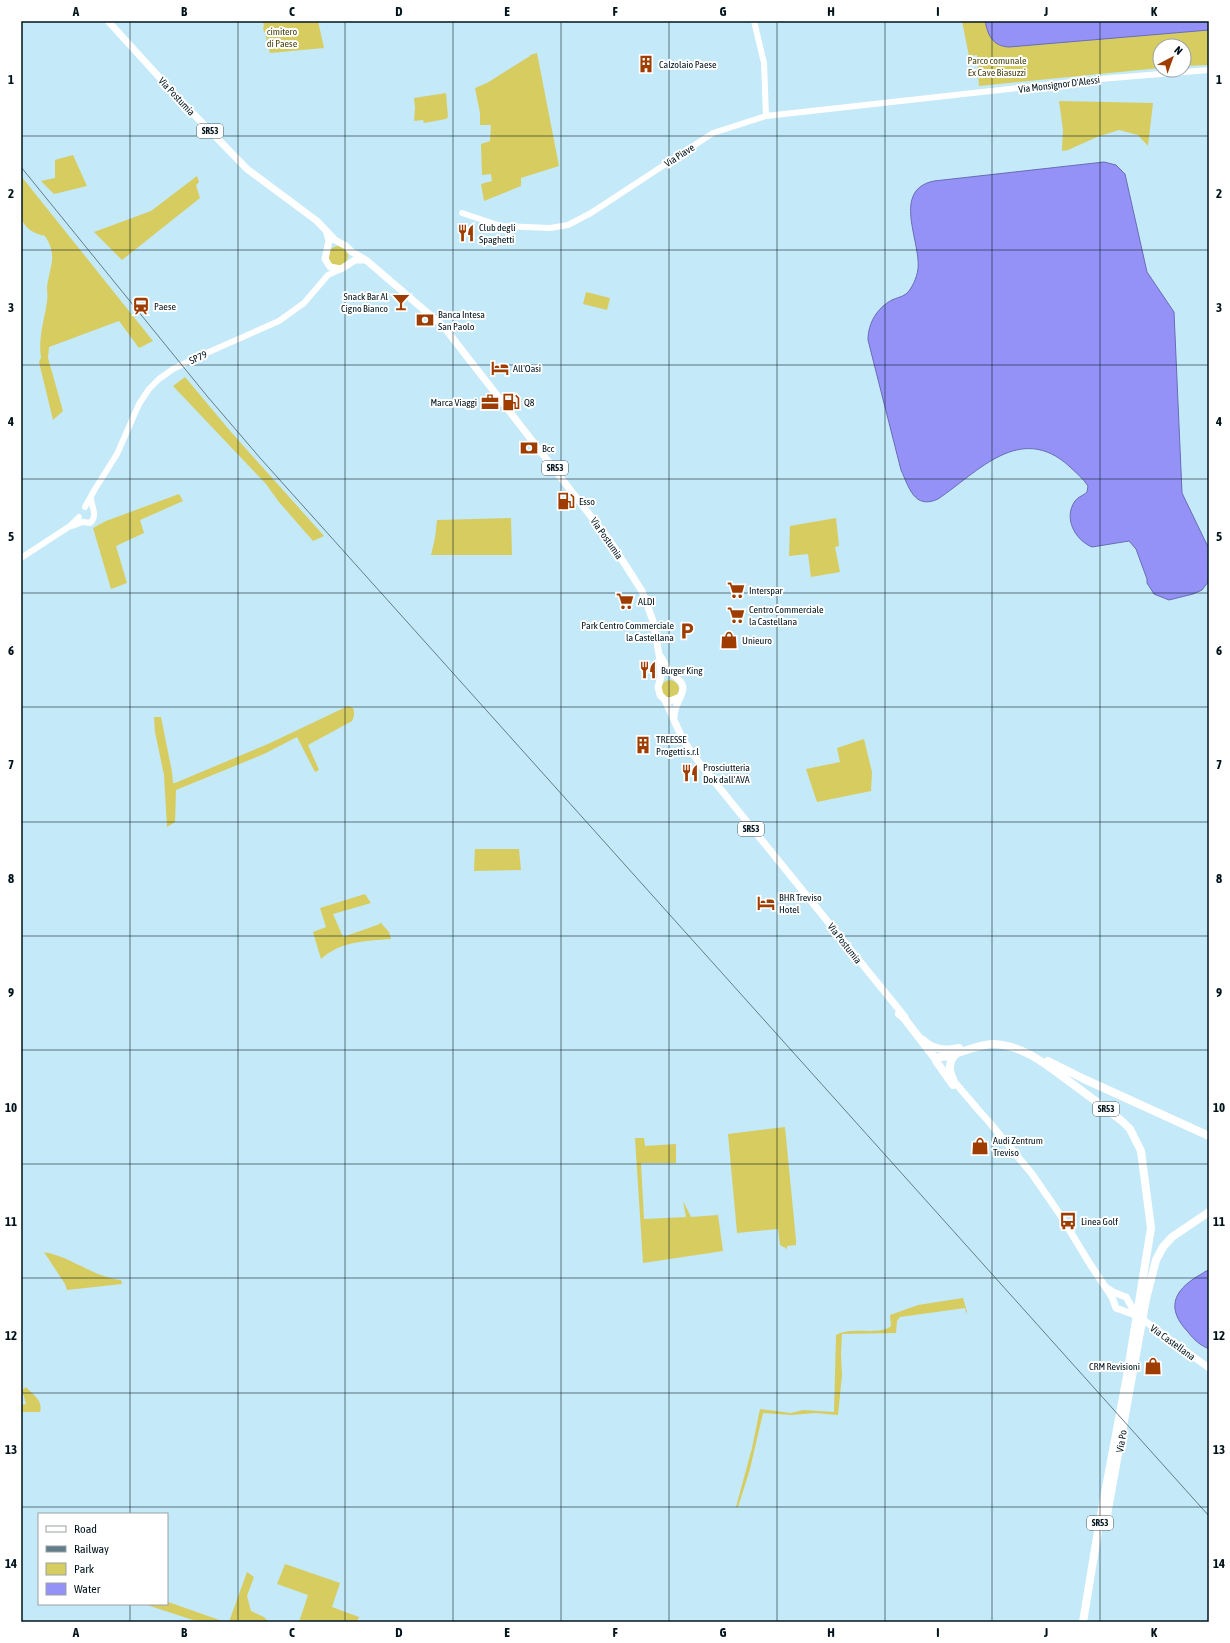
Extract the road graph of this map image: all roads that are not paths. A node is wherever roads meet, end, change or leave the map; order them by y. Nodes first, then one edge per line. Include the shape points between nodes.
1 (108, 21) edge
2 (754, 21) edge
3 (1209, 70) edge
4 (909, 101) joint
5 (766, 116) junction
6 (462, 213) dead end
7 (323, 228) junction
8 (340, 243) junction
9 (327, 249) junction
10 (349, 250) junction
11 (365, 260) junction
12 (325, 261) junction
13 (348, 265) junction
14 (341, 269) junction
15 (324, 280) junction
16 (91, 498) junction
17 (85, 508) junction
18 (93, 511) junction
19 (81, 520) junction
20 (21, 558) edge
21 (660, 655) junction
22 (676, 677) junction
23 (660, 682) junction
24 (680, 697) junction
25 (665, 700) junction
26 (674, 719) junction
27 (887, 996) junction
28 (899, 1014) junction
29 (919, 1035) junction
30 (954, 1051) junction
31 (936, 1058) junction
32 (953, 1083) junction
33 (1209, 1136) edge
34 (1209, 1212) edge
35 (1103, 1285) junction
36 (1122, 1295) junction
37 (1143, 1298) junction
38 (1128, 1301) junction
39 (1113, 1302) junction
40 (1122, 1310) junction
41 (1138, 1322) junction
42 (1209, 1368) edge
43 (1118, 1437) junction
44 (1083, 1622) edge
45 (1089, 1622) edge

1 - 7 main road, Via Postumia / SR53 via 247,169
2 - 5 main road via 764,63
3 - 4 main road, Via Monsignor D'Alessi via 1100,79
4 - 5 main road, Via Piave
5 - 6 main road, Via Piave via 713,133 591,213 568,224 550,228 502,226
7 - 8 main road, Via Postumia
7 - 9 main road via 329,239
8 - 9 main road via 333,244
8 - 10 main road
9 - 12 main road
10 - 11 main road, Via Postumia
10 - 13 main road via 351,258
11 - 13 main road via 355,260
11 - 21 main road, Via Postumia / SR53 via 438,320 612,544 642,591 653,621
12 - 14 main road via 333,269
12 - 15 main road
13 - 14 main road
14 - 15 main road
15 - 16 main road, SP79 / SP79 via 293,312 168,372 154,384 135,412 117,454
16 - 17 main road, SP79
16 - 18 main road
17 - 18 main road
17 - 19 main road via 80,511
18 - 19 main road via 95,516 92,522 88,524
19 - 20 main road
21 - 22 main road, Via Postumia / SR53
21 - 23 main road, Via Postumia / SR53
22 - 23 main road via 668,676
22 - 24 main road, SR53 via 683,688
23 - 25 main road, SR53 via 658,692
24 - 25 main road via 673,701
24 - 26 main road, SR53 via 674,708
25 - 26 main road, Via Postumia / SR53
26 - 27 main road, Via Postumia / SR53 via 683,740 701,765
27 - 28 main road, Via Postumia / SR53
27 - 29 main road, Via Postumia
28 - 31 highway, SR53
28 - 32 main road, Via Postumia via 931,1059
29 - 30 highway, SR53 via 932,1046
29 - 31 main road, Via Postumia
30 - 31 highway, SR53 via 938,1054
30 - 32 highway via 950,1065
30 - 33 highway, SR53 via 991,1042 1011,1044
30 - 37 highway, Via Po / SR53 via 992,1044 1022,1050 1040,1060 1130,1129 1141,1151 1151,1220
31 - 32 highway, SR53
32 - 35 main road, Via Postumia via 1038,1183
34 - 37 highway, Via Po / SR53 via 1172,1237 1163,1247
35 - 36 main road
35 - 39 main road, Via Postumia
36 - 38 main road
36 - 39 main road via 1117,1296
37 - 41 highway, Via Po / SR53
38 - 40 main road via 1128,1306
38 - 41 main road
39 - 40 main road via 1116,1308
40 - 41 main road
41 - 42 main road, Via Castellana
41 - 43 highway, Via Po / SR53
43 - 44 highway, Via Po / SR53
43 - 45 highway, Via Po / SR53

